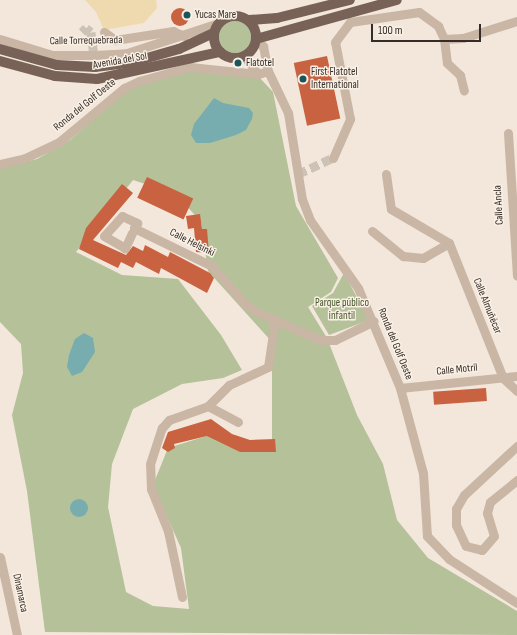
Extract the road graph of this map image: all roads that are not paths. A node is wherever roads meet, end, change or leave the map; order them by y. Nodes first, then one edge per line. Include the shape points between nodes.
1 (350, 0) edge
2 (397, 0) edge
3 (327, 3) edge
4 (346, 12) junction
5 (248, 20) junction
6 (517, 21) edge
7 (350, 22) junction
8 (219, 23) junction
9 (104, 32) dead end
10 (214, 33) junction
11 (184, 36) junction
12 (0, 39) edge
13 (444, 39) junction
14 (256, 40) junction
15 (0, 49) edge
16 (220, 52) junction
17 (244, 56) junction
18 (0, 61) edge
19 (268, 71) junction
20 (258, 74) junction
21 (464, 91) dead end
22 (508, 133) dead end
23 (333, 158) tunnel mouth
24 (0, 164) edge
25 (386, 174) dead end
26 (372, 231) dead end
27 (132, 233) dead end
28 (449, 243) junction
29 (517, 276) edge
30 (275, 320) junction
31 (374, 321) junction
32 (517, 376) edge
33 (503, 378) junction
34 (400, 388) junction
35 (517, 391) edge
36 (208, 406) junction
37 (238, 422) dead end
38 (517, 446) edge
39 (517, 480) edge
40 (0, 557) edge
41 (182, 597) dead end
42 (517, 603) edge
43 (17, 635) edge

1 - 3 main road
2 - 4 main road
3 - 5 main road via 277,18
4 - 7 street
4 - 14 main road
5 - 8 main road via 230,16
5 - 14 main road
6 - 13 street via 463,38
7 - 13 street via 419,12 438,26
7 - 23 street via 335,42 350,119
8 - 10 main road
8 - 11 street, Calle Torrequebrada
9 - 11 street via 115,40 173,31
10 - 15 main road, Avenida del Sol via 179,49 133,62 95,67 57,65
10 - 16 main road
11 - 12 street, Calle Torrequebrada via 126,53 94,55 52,55
13 - 21 street via 447,63 460,75
14 - 17 main road
14 - 19 street, Ronda del Golf Oeste via 263,46
16 - 17 main road via 228,57
16 - 18 main road, Avenida del Sol via 97,79 55,76
17 - 20 street
19 - 20 street, Ronda del Golf Oeste
19 - 31 street, Ronda del Golf Oeste via 288,113 302,199 310,220 358,288
20 - 24 street, Ronda del Golf Oeste via 190,67 131,84 59,142 25,158
22 - 29 street, Calle Ancla
25 - 28 street via 391,209
26 - 28 street via 403,256 423,258
27 - 30 street, Calle Helsinki via 125,248 104,236 122,216 137,223 134,228 212,266 244,303
28 - 33 street, Calle Almuñécar
30 - 31 street, Calle Helsinki via 327,341
30 - 36 street via 268,367 229,385
31 - 34 street, Ronda del Golf Oeste
32 - 33 street, Calle Motril
33 - 34 street, Calle Motril
33 - 35 street
34 - 42 street, Ronda del Golf Oeste via 423,473 427,536 449,559
36 - 37 street
36 - 41 street via 169,420 162,428 150,464 151,489 168,531
38 - 39 street via 464,495 456,509 456,526 466,546 482,550 494,536 487,513 490,502
40 - 43 street, Dinamarca

